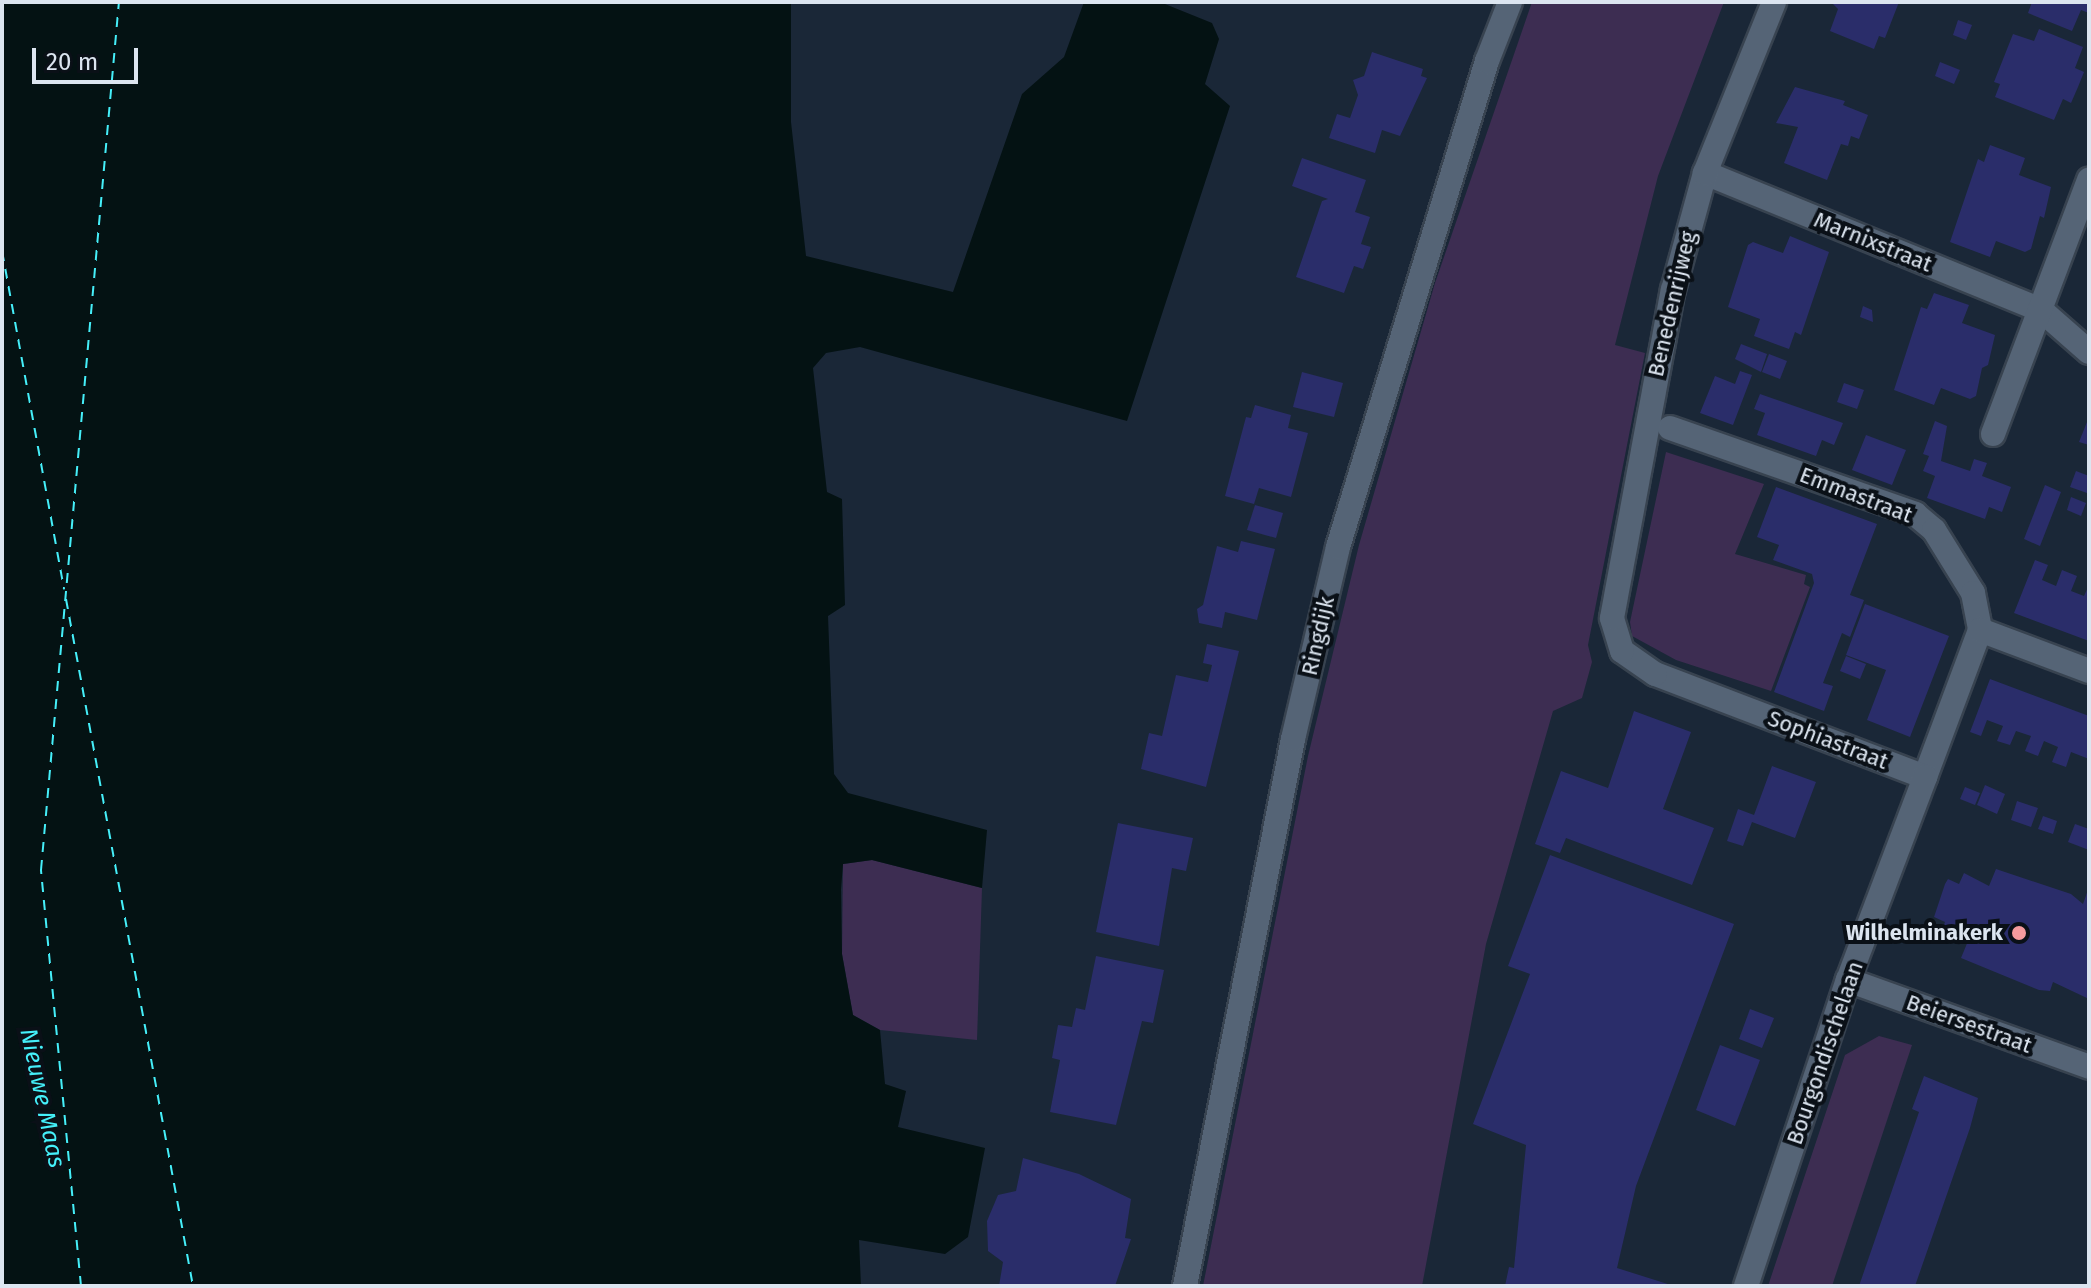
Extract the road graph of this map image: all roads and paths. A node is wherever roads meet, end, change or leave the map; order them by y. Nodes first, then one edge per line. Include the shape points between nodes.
1 (1510, 2) edge
2 (1774, 2) edge
3 (1705, 173) junction
4 (2089, 180) edge
5 (2041, 310) junction
6 (2089, 352) edge
7 (1670, 428) dead end
8 (1993, 434) dead end
9 (1612, 618) joint
10 (1980, 630) junction
11 (2089, 671) edge
12 (1925, 777) junction
13 (1848, 980) junction
14 (2089, 1067) edge
15 (1185, 1286) edge
16 (1746, 1286) edge

1 - 15 street, Ringdijk via 1487,61 1338,547 1293,739
2 - 3 street, Benedenrijweg
3 - 5 street, Marnixstraat
3 - 9 street, Benedenrijweg via 1673,290
4 - 5 street
5 - 6 street, Marnixstraat
5 - 8 street
7 - 10 street, Emmastraat via 1915,514 1955,560 1973,593
9 - 12 street, Sophiastraat via 1622,651 1646,670
10 - 11 street
10 - 12 street
12 - 13 street, Bourgondischelaan
13 - 14 street, Beiersestraat
13 - 16 street, Bourgondischelaan

